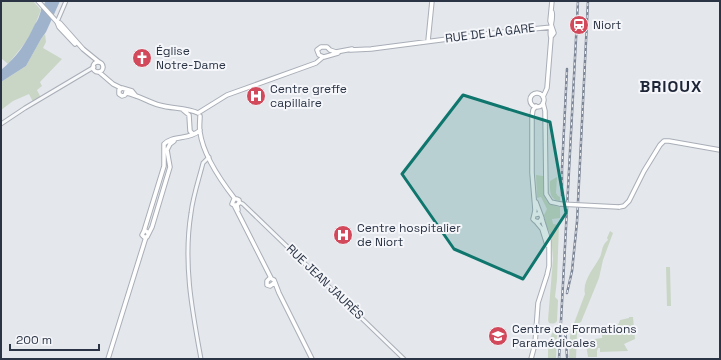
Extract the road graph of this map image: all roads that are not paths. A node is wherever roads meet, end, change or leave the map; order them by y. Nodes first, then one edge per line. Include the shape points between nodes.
1 (38, 1) edge
2 (66, 1) edge
3 (432, 1) edge
4 (552, 1) edge
5 (57, 22) junction
6 (552, 27) junction
7 (428, 41) junction
8 (330, 50) junction
9 (343, 51) junction
10 (318, 55) junction
11 (328, 56) junction
12 (323, 57) junction
13 (98, 62) junction
14 (312, 64) junction
15 (95, 68) junction
16 (103, 68) junction
17 (109, 79) junction
18 (113, 84) junction
19 (121, 88) junction
20 (547, 88) junction
21 (118, 91) junction
22 (126, 92) junction
23 (540, 94) junction
24 (543, 97) junction
25 (531, 101) junction
26 (543, 103) junction
27 (537, 106) junction
28 (187, 112) junction
29 (199, 114) junction
30 (545, 115) junction
31 (532, 116) junction
32 (1, 124) edge
33 (195, 132) junction
34 (176, 139) junction
35 (720, 150) edge
36 (209, 157) junction
37 (164, 163) junction
38 (170, 164) junction
39 (533, 192) junction
40 (234, 199) junction
41 (237, 204) junction
42 (540, 214) junction
43 (534, 215) junction
44 (542, 219) junction
45 (537, 222) junction
46 (144, 231) junction
47 (148, 233) junction
48 (144, 237) junction
49 (549, 254) junction
50 (269, 279) junction
51 (273, 285) junction
52 (108, 359) edge
53 (201, 359) edge
54 (312, 359) edge
55 (404, 359) edge
56 (531, 359) edge

1 - 5 main road
2 - 5 street
3 - 7 main road
4 - 6 main road
5 - 13 main road
5 - 15 main road
6 - 7 main road, RUE DE LA GARE
6 - 20 main road
7 - 9 main road, RUE DE LA GARE
8 - 9 main road, RUE DE LA GARE
8 - 10 main road via 327,47 320,47 317,50
8 - 11 main road
9 - 11 main road, RUE DE LA GARE
10 - 12 main road
10 - 14 main road
11 - 12 main road
12 - 14 main road
13 - 15 main road
13 - 16 main road
14 - 29 main road via 227,95
15 - 16 main road
15 - 17 main road
15 - 32 street via 52,91
16 - 17 main road
17 - 18 main road
18 - 19 main road
18 - 21 main road
19 - 21 main road
19 - 22 main road
20 - 23 main road
20 - 24 main road
21 - 22 main road via 122,96
22 - 28 main road via 157,105
23 - 24 main road
23 - 25 main road via 533,95
24 - 26 main road
25 - 27 main road
25 - 31 main road
26 - 27 main road
26 - 30 main road
27 - 30 main road
27 - 31 main road
28 - 29 main road
28 - 33 main road
29 - 33 main road
30 - 35 main road, bridge via 546,194 551,202 560,204 624,206 663,142
31 - 39 main road
33 - 34 main road via 189,137
33 - 36 main road via 202,140
34 - 37 main road via 164,144
34 - 38 main road via 167,150
36 - 40 main road via 222,184
36 - 53 street via 203,163 190,221 187,255
37 - 38 main road
37 - 46 main road
38 - 47 main road
39 - 42 main road
39 - 43 main road
40 - 41 main road via 232,202
40 - 41 main road via 238,199
41 - 50 main road
41 - 55 street, RUE JEAN JAURÈS via 244,205
42 - 43 main road
42 - 44 main road
43 - 45 main road
44 - 45 main road
44 - 49 main road via 549,240
45 - 49 main road via 544,232
46 - 47 main road
46 - 48 main road
47 - 48 main road via 148,236
48 - 52 main road
49 - 56 main road via 547,275 538,303
50 - 51 main road via 274,280
50 - 51 main road via 267,285
51 - 54 main road

